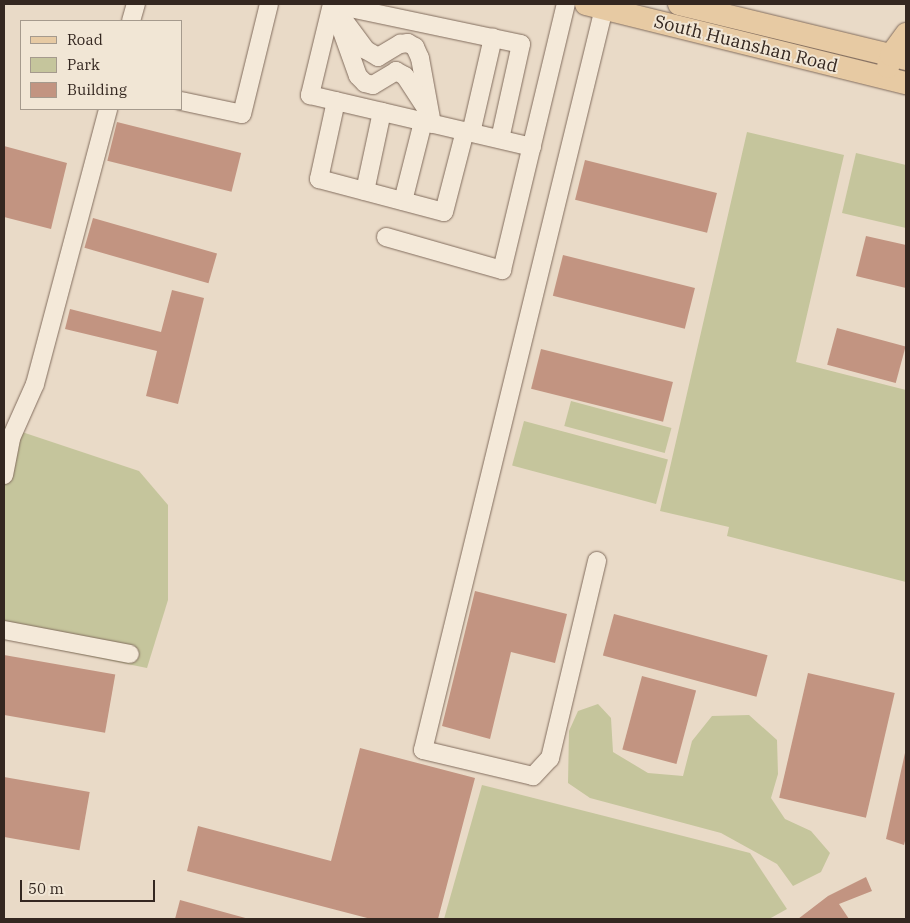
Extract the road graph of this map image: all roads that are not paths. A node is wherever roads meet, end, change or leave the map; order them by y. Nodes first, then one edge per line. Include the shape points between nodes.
1 (136, 4) edge
2 (268, 4) edge
3 (332, 4) edge
4 (566, 4) edge
5 (678, 4) edge
6 (595, 6) edge
7 (132, 20) edge
8 (906, 34) edge
9 (493, 38) junction
10 (899, 57) edge
11 (896, 81) edge
12 (182, 101) edge
13 (336, 101) junction
14 (108, 110) edge
15 (382, 112) junction
16 (428, 123) junction
17 (468, 132) junction
18 (500, 139) junction
19 (532, 147) junction
20 (364, 191) junction
21 (403, 202) junction
22 (386, 237) dead end
23 (4, 475) edge
24 (597, 561) dead end
25 (4, 630) edge
26 (130, 654) dead end

1 - 7 street
2 - 12 street via 242,114
3 - 9 street
3 - 13 street via 310,95
3 - 16 street via 358,76 373,85 396,71 405,76 417,91
3 - 16 street via 366,50 378,57 400,44 408,43 415,47 420,58
4 - 19 street
5 - 10 main road, South Huanshan Road
6 - 11 main road, South Huanshan Road
6 - 24 street via 423,750 532,776 550,758
8 - 10 main road
9 - 17 street
9 - 18 street via 521,44
10 - 11 main road
13 - 15 street
13 - 20 street via 319,179
14 - 23 street via 34,384 11,438
15 - 16 street
15 - 20 street
16 - 17 street
16 - 21 street
17 - 18 street
17 - 21 street via 444,212
18 - 19 street
19 - 22 street via 502,270
20 - 21 street
25 - 26 street

